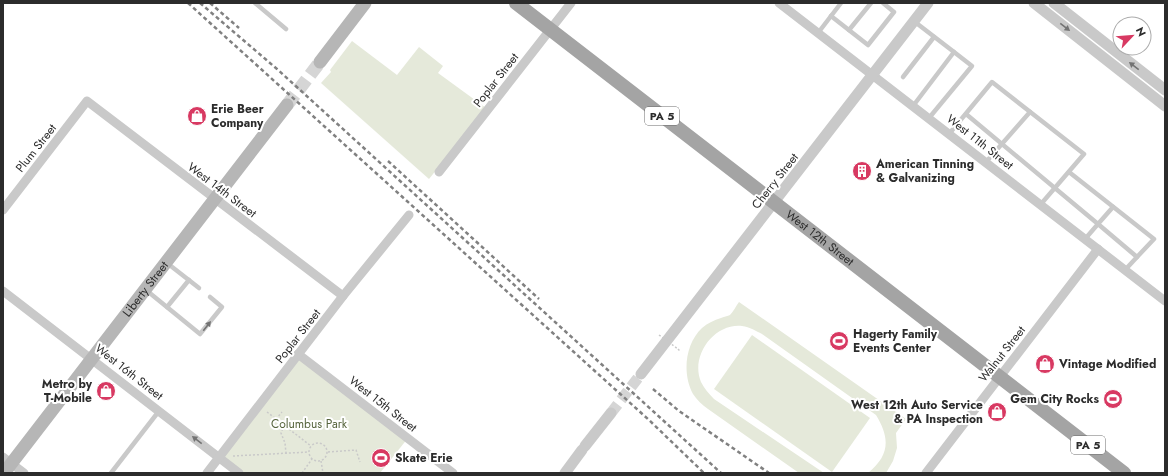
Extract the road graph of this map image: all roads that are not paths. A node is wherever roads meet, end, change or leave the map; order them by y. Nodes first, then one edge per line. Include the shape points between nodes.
1 (255, 3) edge
2 (365, 3) edge
3 (516, 3) edge
4 (571, 3) edge
5 (779, 3) edge
6 (841, 3) edge
7 (871, 3) edge
8 (883, 3) edge
9 (928, 3) edge
10 (1034, 3) edge
11 (1054, 3) edge
12 (831, 16) junction
13 (914, 21) junction
14 (286, 29) dead end
15 (1088, 29) junction
16 (550, 30) junction
17 (850, 30) junction
18 (818, 33) junction
19 (934, 37) junction
20 (1080, 39) junction
21 (954, 52) junction
22 (320, 62) tunnel mouth
23 (873, 75) junction
24 (903, 77) dead end
25 (1165, 90) edge
26 (87, 101) joint
27 (287, 105) tunnel mouth
28 (913, 106) junction
29 (1165, 106) edge
30 (1030, 112) junction
31 (966, 114) junction
32 (930, 118) junction
33 (950, 134) junction
34 (1002, 144) junction
35 (986, 162) junction
36 (439, 172) dead end
37 (1069, 172) junction
38 (1055, 188) junction
39 (214, 199) junction
40 (774, 203) junction
41 (1041, 204) junction
42 (1113, 207) junction
43 (3, 210) edge
44 (409, 215) dead end
45 (1098, 224) junction
46 (1085, 239) junction
47 (1098, 249) junction
48 (1137, 257) junction
49 (166, 262) junction
50 (1125, 270) junction
51 (189, 280) junction
52 (199, 288) dead end
53 (145, 289) junction
54 (3, 291) edge
55 (343, 296) junction
56 (210, 297) dead end
57 (1165, 301) edge
58 (167, 307) junction
59 (298, 354) junction
60 (92, 359) junction
61 (641, 374) tunnel mouth
62 (1000, 377) junction
63 (159, 411) junction
64 (611, 413) tunnel mouth
65 (219, 457) junction
66 (6, 464) edge
67 (24, 473) edge
68 (111, 473) edge
69 (207, 473) edge
70 (239, 473) edge
71 (453, 473) edge
72 (565, 473) edge
73 (926, 473) edge
74 (1124, 473) edge

1 - 14 lane
2 - 22 main road
3 - 16 main road, West 12th Street / PA 5
4 - 16 street, Poplar Street
5 - 18 street, West 11th Street
6 - 12 lane
7 - 17 lane
8 - 17 lane via 894,12 868,45
9 - 13 street, Cherry Street
10 -> 20 street
11 - 15 street
12 - 17 lane
12 - 18 lane
13 - 19 lane
13 - 23 street, Cherry Street
15 - 20 street
25 -> 15 street
16 - 36 street, Poplar Street
16 - 40 main road, West 12th Street / PA 5
18 - 23 street, West 11th Street
19 - 21 lane
19 - 24 lane
20 - 29 street
21 - 28 lane
21 - 32 lane via 972,66
23 - 28 street, West 11th Street
23 - 40 street, Cherry Street
26 - 39 street, West 14th Street
26 - 43 street, Plum Street
27 - 39 main road, Liberty Street
28 - 32 street, West 11th Street
30 - 31 lane via 992,82
30 - 34 lane
30 - 37 lane via 1084,154
31 - 33 lane
31 - 34 lane
32 - 33 street, West 11th Street
33 - 35 street, West 11th Street
34 - 35 lane
34 - 38 lane
35 - 41 street, West 11th Street
37 - 38 lane
37 - 42 lane
38 - 41 lane
38 - 45 lane
39 - 49 main road, Liberty Street
39 - 55 street, West 14th Street
40 - 61 street, Cherry Street
40 - 62 main road, West 12th Street / PA 5
41 - 46 street, West 11th Street
42 - 45 lane
42 - 48 lane via 1154,239
44 - 55 street, Poplar Street
45 - 46 lane
45 - 48 lane
46 - 47 street, West 11th Street
47 - 50 street, West 11th Street
47 - 62 street, Walnut Street
48 - 50 lane
49 - 51 lane
49 - 53 main road, Liberty Street
50 - 57 street, West 11th Street
51 - 52 lane
51 - 58 lane
53 - 58 lane
53 - 60 main road, Liberty Street
54 - 60 street, West 16th Street
55 - 59 street, Poplar Street
58 -> 56 lane via 200,334 222,307
59 - 65 street, Poplar Street
59 - 71 street, West 15th Street
60 - 63 street, West 16th Street
60 - 66 main road, Liberty Street
62 - 73 street, Walnut Street
62 - 74 main road, West 12th Street / PA 5
65 -> 63 street, West 16th Street
63 - 68 lane
64 - 72 street
65 - 69 street, Poplar Street
65 - 70 street, West 16th Street
66 - 67 street

